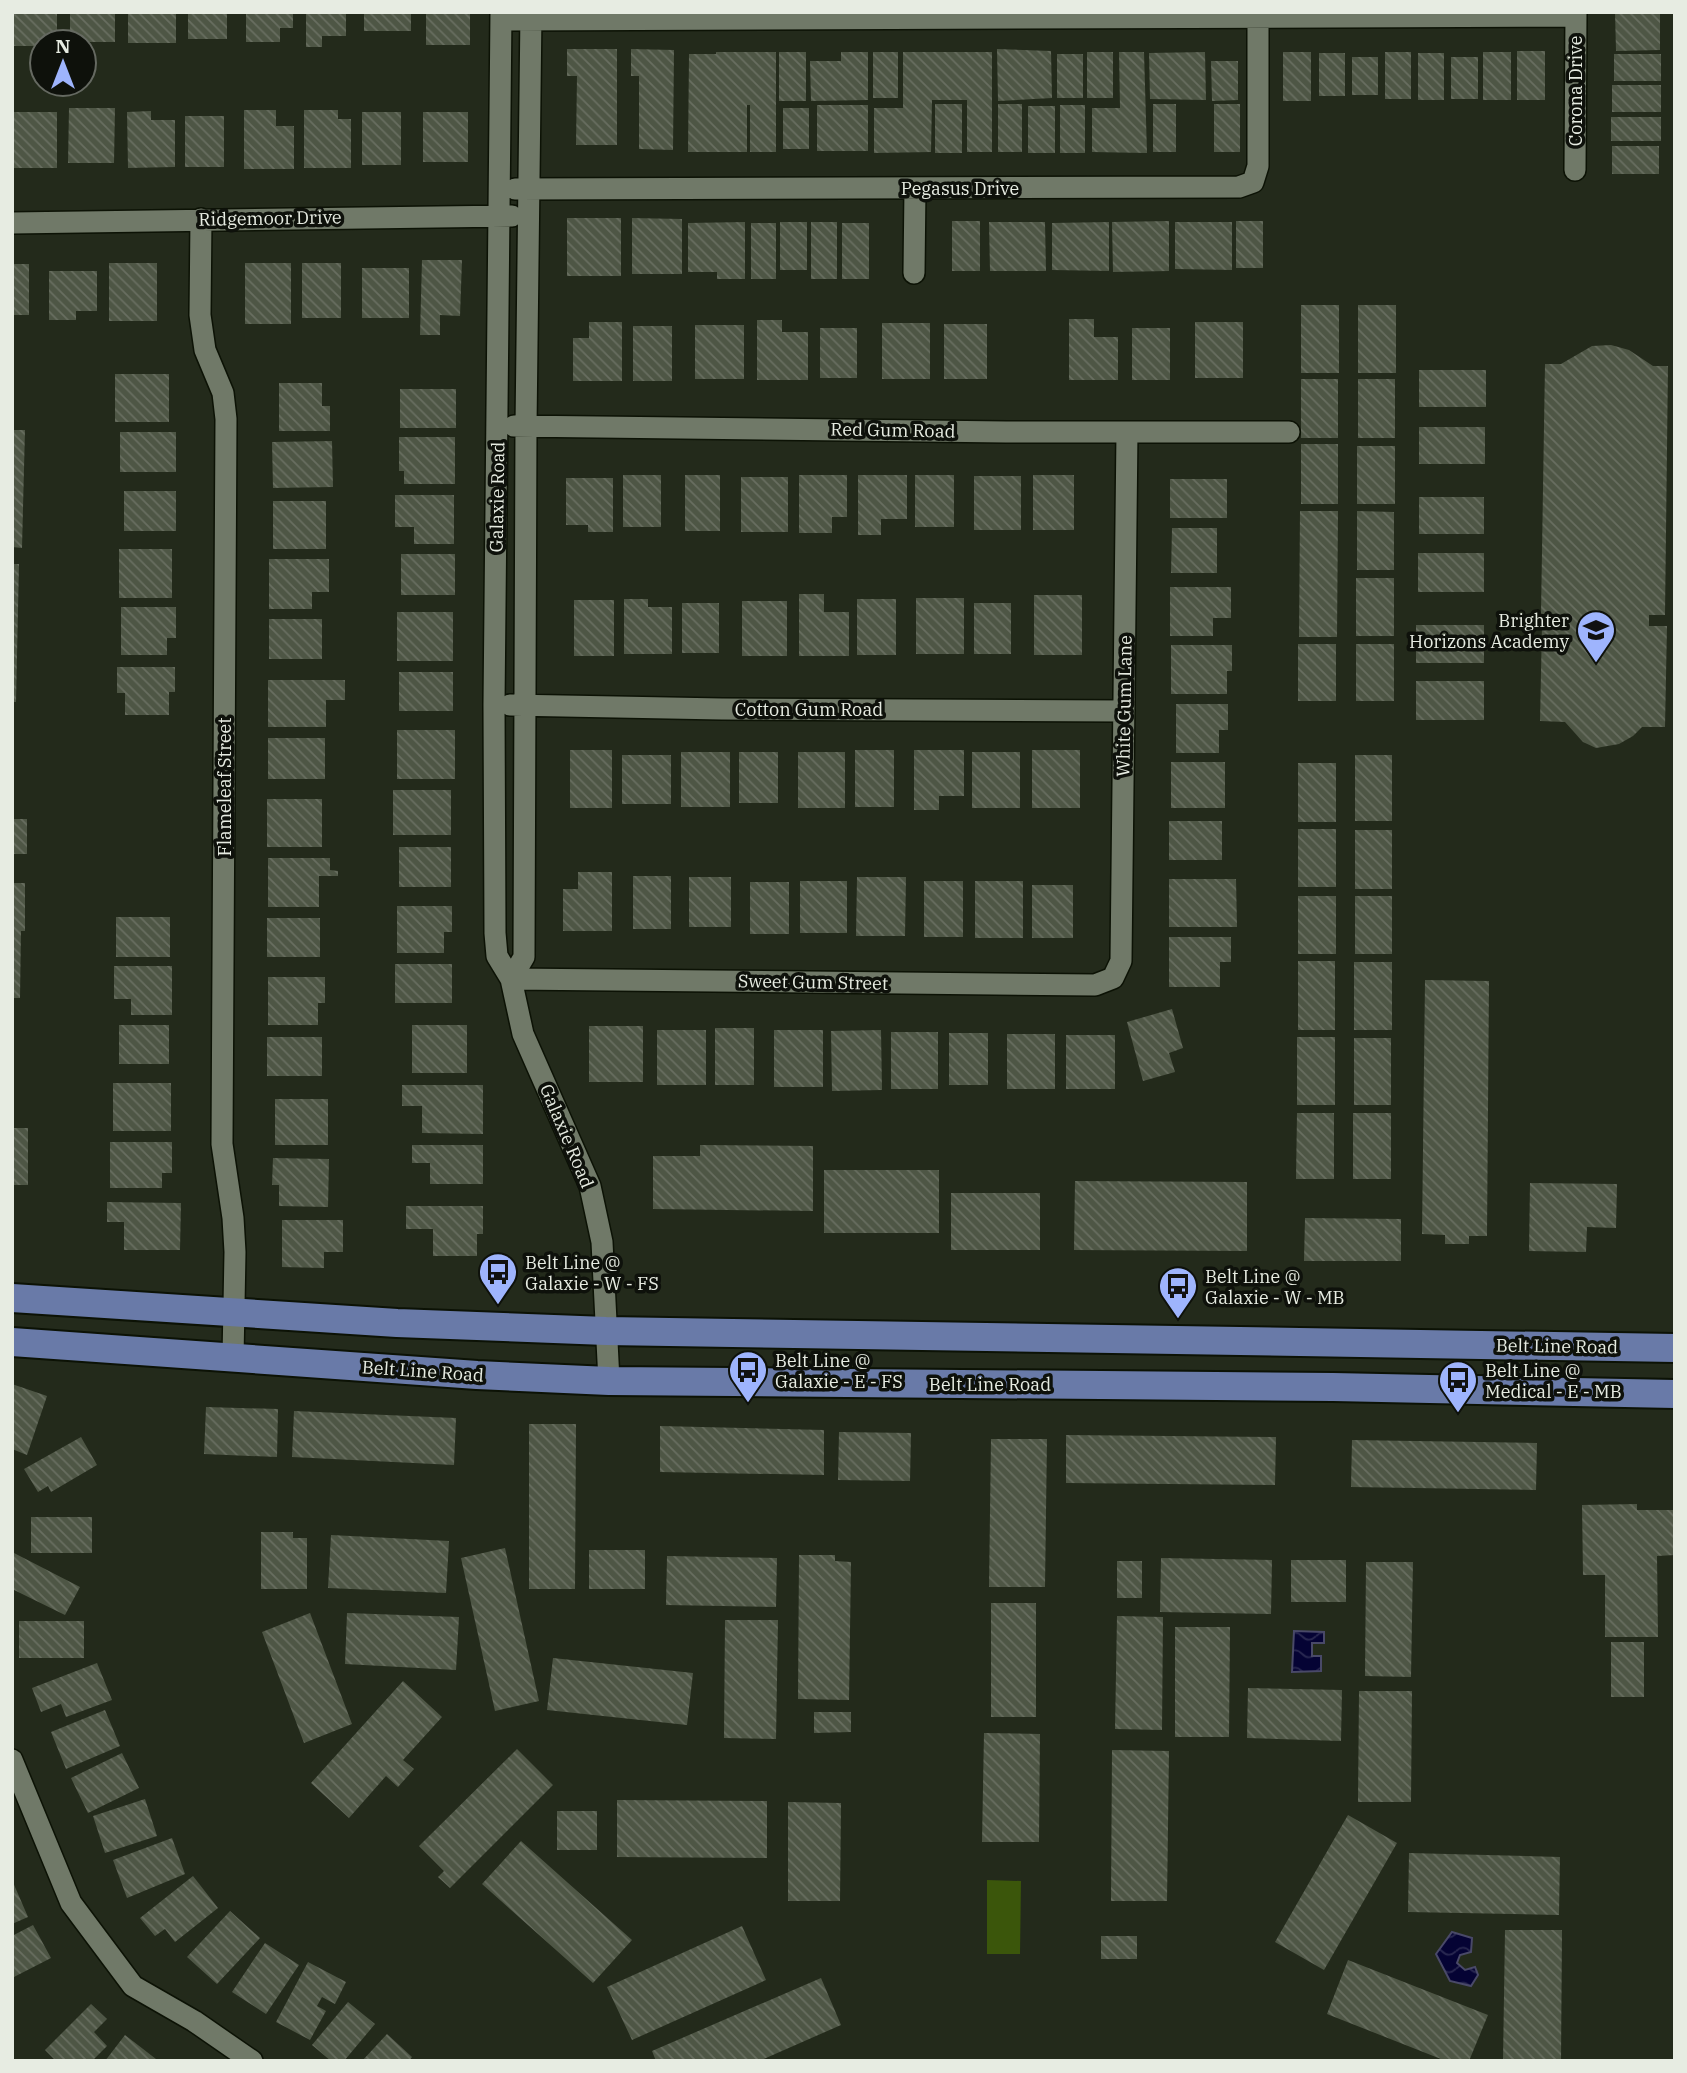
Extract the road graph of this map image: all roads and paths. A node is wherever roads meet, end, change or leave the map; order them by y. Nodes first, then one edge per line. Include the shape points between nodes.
1 (1576, 14) edge
2 (501, 16) edge
3 (531, 16) edge
4 (1258, 17) junction
5 (1575, 170) dead end
6 (529, 188) junction
7 (915, 188) junction
8 (500, 189) junction
9 (528, 215) junction
10 (499, 216) junction
11 (201, 219) junction
12 (12, 223) edge
13 (914, 273) dead end
14 (498, 426) junction
15 (526, 427) junction
16 (1127, 432) junction
17 (1289, 432) dead end
18 (494, 705) junction
19 (524, 706) junction
20 (1124, 710) junction
21 (1113, 978) joint
22 (511, 979) junction
23 (12, 1298) edge
24 (234, 1311) junction
25 (606, 1331) junction
26 (1304, 1341) junction
27 (12, 1342) edge
28 (1675, 1348) edge
29 (233, 1358) junction
30 (609, 1381) junction
31 (1304, 1387) junction
32 (1675, 1394) edge
33 (12, 1760) edge
34 (253, 2061) edge

1 - 4 street
1 - 5 street, Corona Drive
2 - 3 street
2 - 8 street, Galaxie Road
3 - 4 street
3 - 6 street, Galaxie Road
4 - 7 street, Pegasus Drive via 1258,166 1253,182 1239,187
6 - 7 street, Pegasus Drive
6 - 8 street, Pegasus Drive
6 - 9 street, Galaxie Road
7 - 13 street
8 - 10 street, Galaxie Road
9 - 10 street, Ridgemoor Drive
9 - 15 street, Galaxie Road
10 - 11 street, Ridgemoor Drive
10 - 14 street, Galaxie Road
11 - 12 street, Ridgemoor Drive
11 - 24 street, Flameleaf Street via 202,327 205,350 223,393 226,419 222,1144 233,1218
14 - 15 street, Red Gum Road
14 - 18 street, Galaxie Road
15 - 16 street, Red Gum Road
15 - 19 street, Galaxie Road
16 - 17 street, Red Gum Road
16 - 20 street, White Gum Lane
18 - 19 street, Cotton Gum Road
18 - 22 street, Galaxie Road via 495,933 497,956
19 - 20 street, Cotton Gum Road
19 - 22 street, Galaxie Road via 524,957
20 - 21 street, White Gum Lane via 1121,961
21 - 22 street, Sweet Gum Street via 1095,985
22 - 25 street, Galaxie Road via 523,1034 590,1186 602,1242
23 - 24 main road, Belt Line Road
24 - 25 main road, Belt Line Road
24 - 29 street, Flameleaf Street
25 - 26 main road, Belt Line Road
25 - 30 street, Galaxie Road
26 - 28 main road, Belt Line Road
26 - 31 main road
27 - 29 main road, Belt Line Road
29 - 30 main road, Belt Line Road
30 - 31 main road, Belt Line Road
31 - 32 main road, Belt Line Road
33 - 34 street via 71,1903 132,1986

